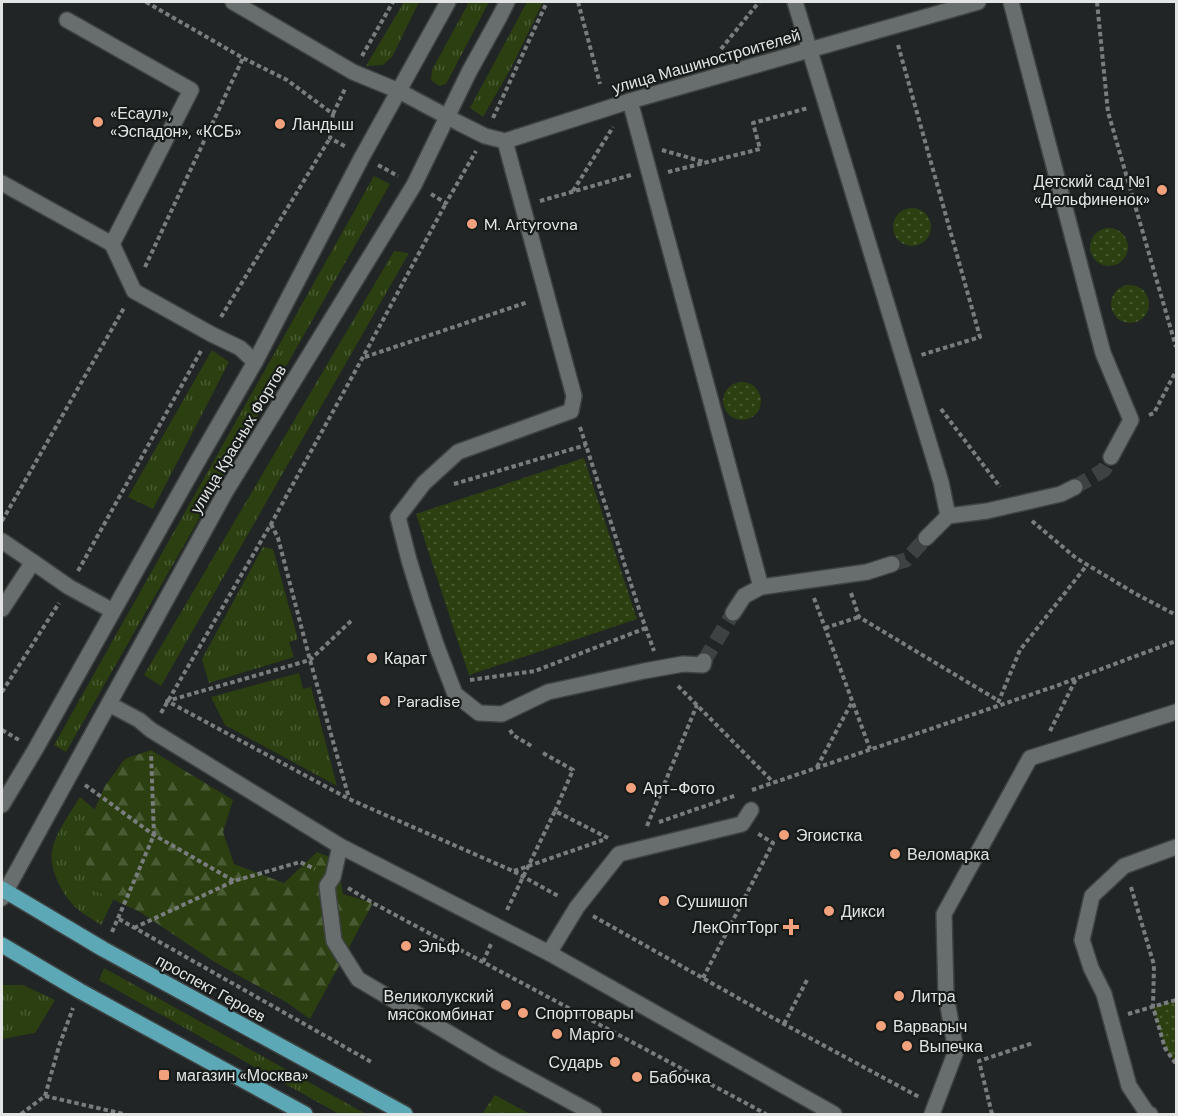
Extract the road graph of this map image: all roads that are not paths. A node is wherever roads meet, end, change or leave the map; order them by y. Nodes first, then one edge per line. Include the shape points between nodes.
1 (233, 2) edge
2 (448, 2) edge
3 (507, 2) edge
4 (795, 2) edge
5 (978, 2) edge
6 (1011, 2) edge
7 (67, 20) dead end
8 (809, 50) junction
9 (399, 91) junction
10 (630, 101) junction
11 (447, 116) junction
12 (505, 141) junction
13 (2, 183) edge
14 (112, 244) junction
15 (255, 362) junction
16 (1111, 457) tunnel mouth
17 (1075, 487) tunnel mouth
18 (948, 516) junction
19 (926, 538) tunnel mouth
20 (2, 541) edge
21 (33, 562) junction
22 (892, 564) tunnel mouth
23 (761, 587) junction
24 (2, 609) edge
25 (113, 611) junction
26 (733, 613) tunnel mouth
27 (704, 661) dead end
28 (110, 704) junction
29 (1176, 712) edge
30 (2, 805) edge
31 (751, 810) dead end
32 (340, 846) junction
33 (1176, 847) edge
34 (3, 893) edge
35 (2, 945) edge
36 (549, 953) junction
37 (934, 1111) edge
38 (305, 1114) edge
39 (405, 1114) edge
40 (594, 1114) edge
41 (834, 1114) edge
42 (1150, 1114) edge

1 - 9 street via 353,72
2 - 9 street, улица Красных Фортов
3 - 11 street, улица Красных Фортов
4 - 8 street
5 - 8 street, улица Машиностроителей
6 - 16 street via 1103,353 1131,420
7 - 14 street via 191,90
8 - 10 street, улица Машиностроителей
8 - 18 street via 941,482
9 - 11 street
9 - 15 street, улица Красных Фортов
10 - 12 street, улица Машиностроителей
10 - 23 street
11 - 12 street via 485,136
11 - 28 street, улица Красных Фортов via 414,185 226,491
12 - 27 street via 574,396 571,411 458,452 424,483 398,517 437,647 455,694 479,713 502,714 548,692 683,664 703,665
13 - 14 street
14 - 15 street via 134,291 240,348
15 - 25 street, улица Красных Фортов
17 - 18 street via 1014,505
18 - 19 street
20 - 21 street
21 - 24 street
21 - 25 street
22 - 23 street via 867,572
23 - 26 street via 744,596
25 - 30 street, улица Красных Фортов
28 - 32 street
28 - 34 street, улица Красных Фортов
29 - 37 street via 1030,758 944,914 946,995 956,1050
31 - 36 street via 742,824 620,854 577,907
32 - 36 street
32 - 40 street via 327,886 334,941 358,979
33 - 42 street via 1124,866 1092,896 1082,940 1104,994 1129,1086
34 - 39 main road, проспект Героев
35 - 38 main road
36 - 41 street

